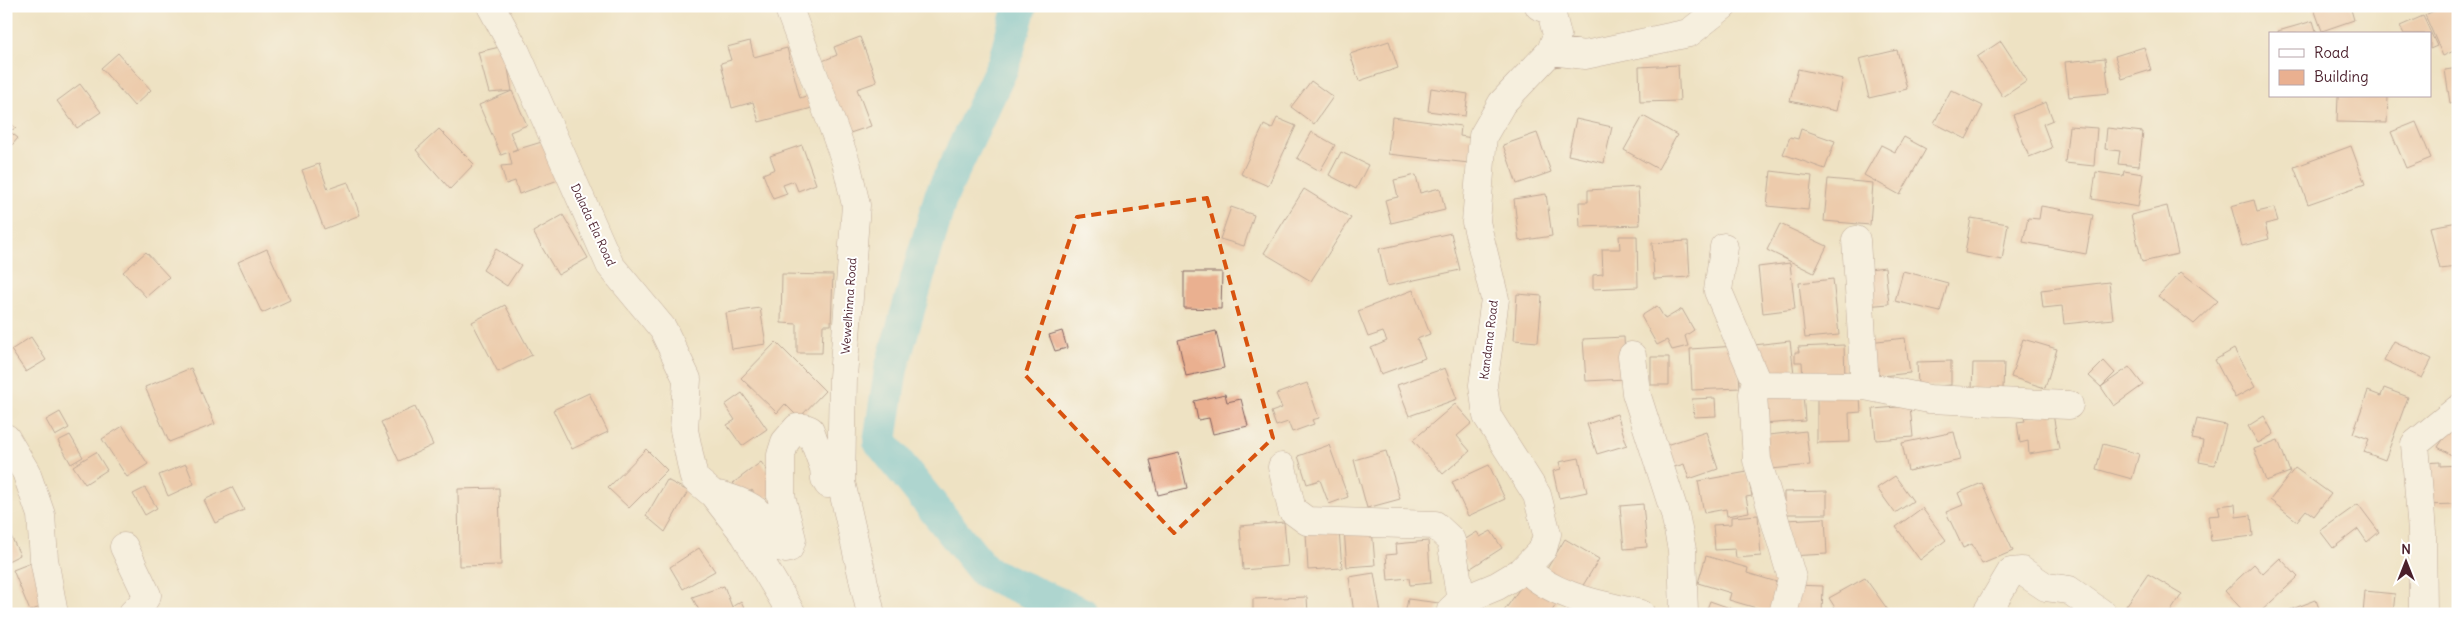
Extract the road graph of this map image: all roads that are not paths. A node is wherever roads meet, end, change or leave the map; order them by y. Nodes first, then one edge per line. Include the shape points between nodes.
1 (491, 6) edge
2 (788, 6) edge
3 (1539, 6) edge
4 (1723, 6) edge
5 (1551, 50) junction
6 (1856, 240) dead end
7 (1724, 247) dead end
8 (1632, 356) dead end
9 (1758, 385) junction
10 (1865, 386) junction
11 (2069, 405) dead end
12 (2458, 409) edge
13 (6, 438) edge
14 (1282, 467) dead end
15 (841, 482) junction
16 (713, 494) junction
17 (124, 548) dead end
18 (1525, 568) junction
19 (1456, 607) edge
20 (54, 614) edge
21 (132, 614) edge
22 (792, 614) edge
23 (871, 614) edge
24 (1641, 614) edge
25 (1684, 614) edge
26 (1783, 614) edge
27 (1986, 614) edge
28 (2103, 614) edge
29 (2423, 614) edge

1 - 16 street, Dalada Ela Road via 516,52 610,265 662,328 687,379 684,430 694,478
2 - 15 street, Wewelhinna Road via 846,162 856,205 844,376
3 - 5 street via 1551,11 1557,35
4 - 5 street via 1689,33 1585,56
5 - 18 street, Kandana Road via 1502,104 1483,136 1476,222 1496,299 1483,385 1487,416 1537,495 1547,534 1543,549
6 - 10 street
7 - 9 street via 1718,291
8 - 25 street via 1636,393 1675,514 1682,550
9 - 10 street
9 - 26 street via 1753,394 1757,460 1792,578
10 - 11 street via 1929,399
12 - 29 street via 2415,444 2422,532
13 - 20 street via 26,472 41,515 44,559
14 - 19 street via 1292,510 1307,521 1435,525 1451,540
15 - 16 street via 828,484 810,430 797,428 785,442 781,455 781,496 792,539 786,549 772,538 758,512 729,497
15 - 23 street, Wewelhinna Road
16 - 22 street, Dalada Ela Road via 744,535
17 - 21 street via 147,595
18 - 19 street, Kandana Road
18 - 24 street via 1541,581 1577,599
27 - 28 street via 2011,572 2022,571 2046,588 2068,590

